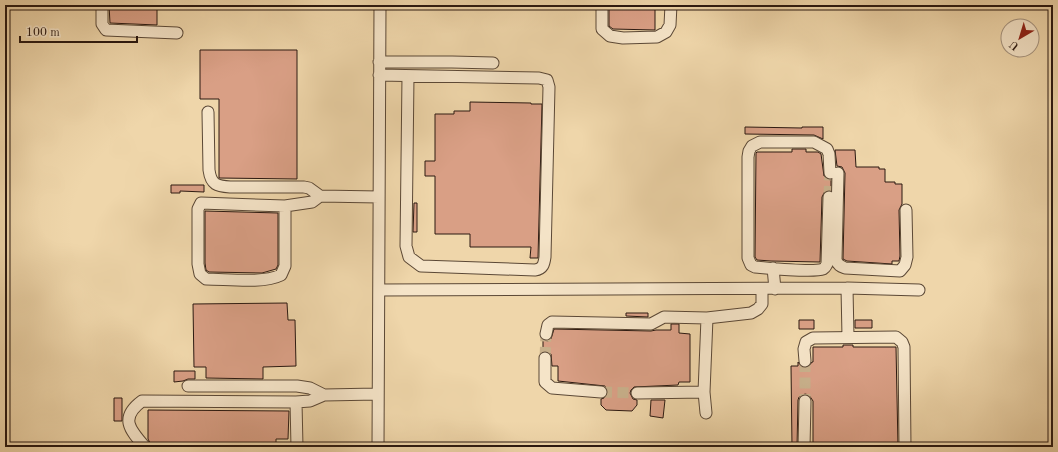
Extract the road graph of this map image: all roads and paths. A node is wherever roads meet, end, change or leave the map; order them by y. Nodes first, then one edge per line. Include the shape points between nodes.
1 (102, 5) edge
2 (380, 5) edge
3 (602, 5) edge
4 (671, 5) edge
5 (177, 33) dead end
6 (379, 62) junction
7 (493, 63) dead end
8 (379, 75) junction
9 (408, 76) junction
10 (208, 112) dead end
11 (320, 196) junction
12 (829, 197) tunnel mouth
13 (379, 198) junction
14 (285, 206) junction
15 (906, 210) dead end
16 (773, 268) junction
17 (863, 269) junction
18 (806, 270) junction
19 (900, 271) junction
20 (808, 288) junction
21 (847, 288) junction
22 (762, 289) junction
23 (775, 289) junction
24 (861, 289) junction
25 (379, 290) junction
26 (900, 290) junction
27 (919, 290) dead end
28 (707, 318) junction
29 (546, 334) tunnel mouth
30 (848, 337) junction
31 (545, 358) tunnel mouth
32 (805, 361) tunnel mouth
33 (188, 386) dead end
34 (601, 392) tunnel mouth
35 (704, 392) junction
36 (637, 393) tunnel mouth
37 (378, 394) junction
38 (324, 395) junction
39 (805, 401) tunnel mouth
40 (296, 402) junction
41 (706, 413) dead end
42 (145, 447) edge
43 (297, 447) edge
44 (378, 447) edge
45 (804, 447) edge
46 (905, 447) edge

1 - 5 lane via 102,24 106,30
2 - 6 lane
3 - 4 lane via 602,29 610,36 623,38 657,37 666,32 670,25
6 - 7 lane
6 - 8 lane
8 - 9 lane
8 - 13 lane
9 - 9 lane via 547,80 549,88 545,257 542,268 535,270 421,266 409,257 406,246
10 - 11 lane via 209,170 210,178 215,184 230,187 304,187
11 - 13 lane
11 - 14 lane via 312,202
12 - 18 lane via 827,264 822,269
13 - 25 lane
14 - 14 lane via 201,203 198,209 200,274 206,279 255,280 273,279 281,275 284,266
15 - 19 lane via 907,257
16 - 17 lane via 755,267 748,258 748,157 752,146 760,142 814,142 827,148 834,173 837,264 845,268
16 - 18 lane
16 - 23 lane
17 - 19 lane
17 - 24 lane
18 - 20 lane
19 - 26 lane
20 - 21 lane
20 - 23 lane
21 - 24 lane
21 - 30 lane
22 - 23 lane
22 - 25 lane
22 - 28 lane via 762,304 754,311
24 - 26 lane
25 - 37 lane
26 - 27 lane
28 - 29 lane via 664,317 651,324 552,322 548,324
28 - 35 lane
30 - 32 lane via 813,338 806,342
30 - 46 lane via 896,337 902,342
31 - 34 lane via 546,382 552,388
33 - 38 lane via 298,386 310,388
35 - 36 lane
35 - 41 lane
37 - 38 lane
37 - 44 lane
38 - 40 lane via 310,401
39 - 45 lane
40 - 42 lane via 142,401 134,406 130,413 129,426
40 - 43 lane

